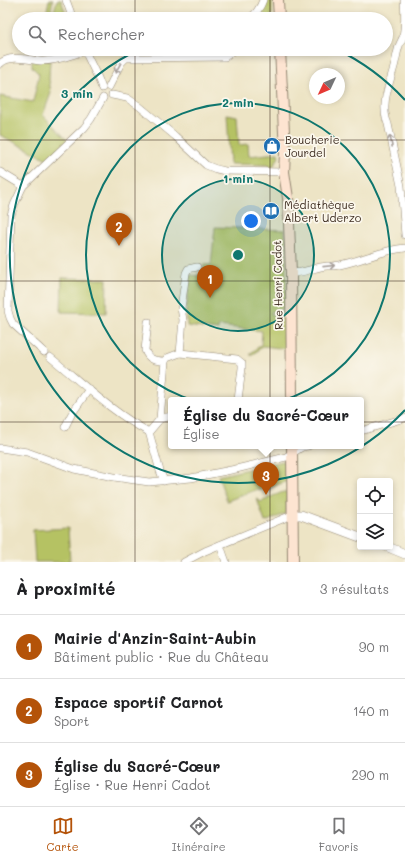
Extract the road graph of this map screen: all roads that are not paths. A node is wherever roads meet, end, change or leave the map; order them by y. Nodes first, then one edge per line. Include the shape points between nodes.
1 (66, 0) edge
2 (263, 0) edge
3 (278, 0) edge
4 (404, 0) edge
5 (70, 12) edge
6 (255, 12) edge
7 (279, 12) edge
8 (68, 56) edge
9 (88, 56) edge
10 (226, 56) edge
11 (280, 56) edge
12 (0, 64) edge
13 (105, 88) junction
14 (112, 95) junction
15 (103, 98) junction
16 (0, 172) edge
17 (284, 172) junction
18 (22, 186) junction
19 (405, 235) edge
20 (405, 248) edge
21 (197, 267) dead end
22 (291, 273) junction
23 (148, 322) dead end
24 (180, 353) junction
25 (164, 362) junction
26 (88, 389) junction
27 (238, 397) edge
28 (292, 397) edge
29 (168, 417) edge
30 (160, 418) junction
31 (405, 418) edge
32 (65, 427) dead end
33 (364, 430) edge
34 (149, 432) junction
35 (0, 448) edge
36 (292, 450) edge
37 (164, 481) junction
38 (292, 515) junction
39 (357, 536) edge
40 (220, 545) junction
41 (393, 549) edge
42 (405, 554) edge
43 (184, 562) edge
44 (226, 562) edge
45 (293, 562) edge

1 - 5 street
2 - 6 street
3 - 7 main road
19 -> 4 street via 401,186 384,110 389,83 403,38
8 - 12 street via 43,61 11,58
9 - 13 street
10 -> 13 street via 126,58
11 - 17 main road, Rue Henri Cadot
13 - 14 street via 112,90
13 - 15 street via 100,94
14 - 15 street
14 - 17 street via 127,98 139,106 211,168 226,171
15 - 18 street via 84,128
16 - 18 street
17 - 22 main road, Rue Henri Cadot via 288,198
18 - 26 street via 11,215 8,311 10,318 13,324
22 -> 20 street via 333,266
21 - 24 street via 188,269 186,273 181,308 183,320
22 - 28 main road, Rue Henri Cadot
23 - 25 street via 146,354
24 - 25 street via 167,358
24 - 27 street via 237,359 242,363
25 - 30 street
26 - 32 street
26 - 34 street
29 - 30 street
30 - 34 street
31 - 33 street
34 - 37 street
35 - 37 street via 27,452 74,469 149,482
36 - 37 street via 286,457 191,478
36 - 38 main road
38 - 39 street via 301,515
38 - 40 street
38 - 45 main road
40 - 43 street
40 - 44 street
41 - 42 street

